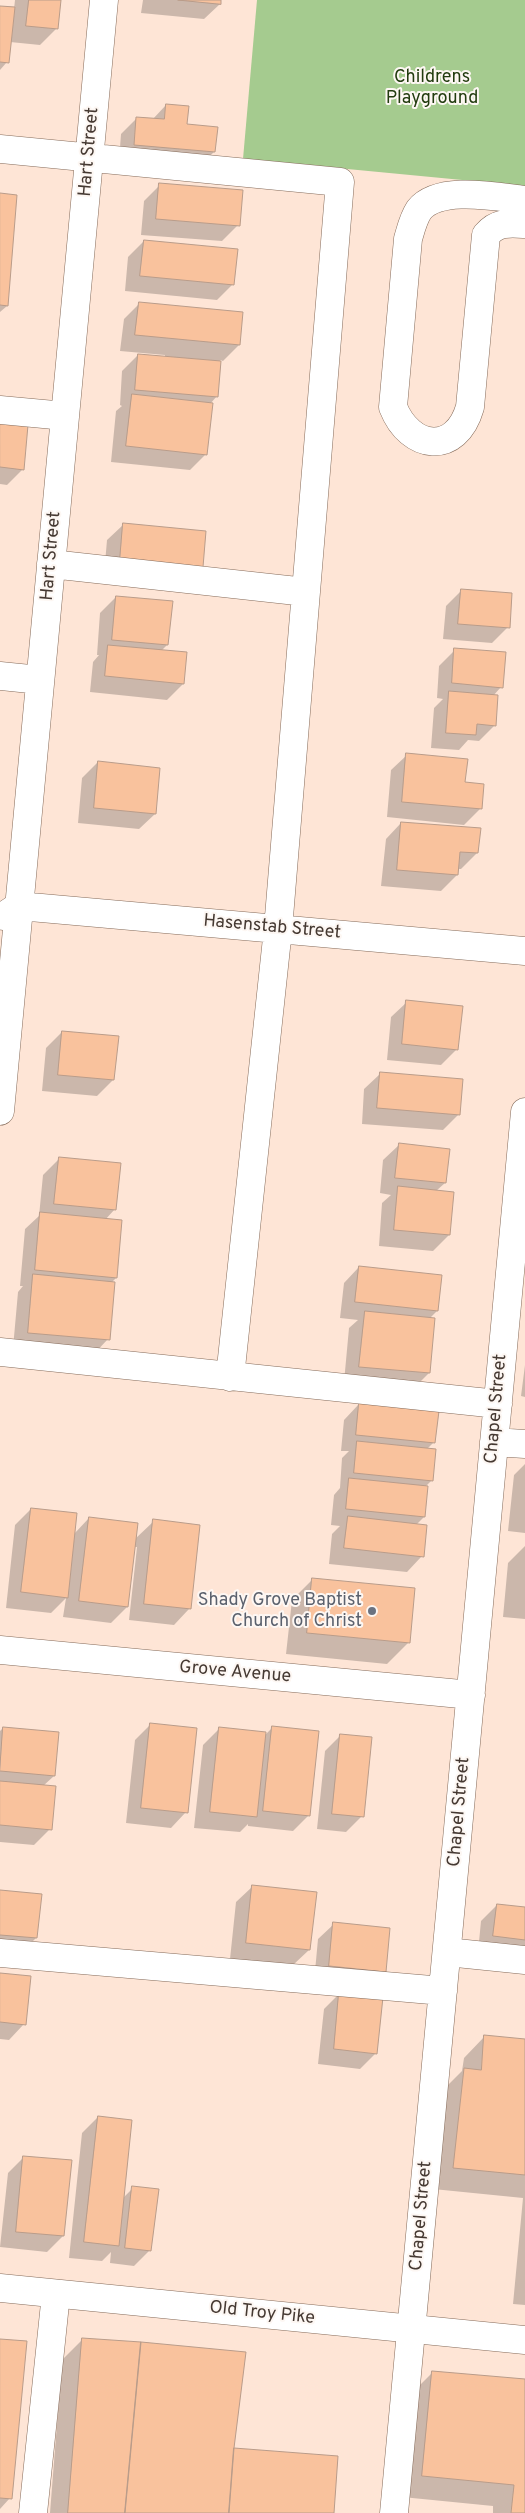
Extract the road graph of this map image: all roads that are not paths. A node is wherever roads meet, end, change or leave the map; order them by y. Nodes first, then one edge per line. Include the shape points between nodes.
1 (104, 0) edge
2 (0, 149) edge
3 (90, 157) junction
4 (470, 195) junction
5 (525, 200) edge
6 (525, 224) edge
7 (486, 235) junction
8 (0, 410) edge
9 (65, 416) junction
10 (51, 564) junction
11 (306, 592) junction
12 (0, 676) edge
13 (40, 680) junction
14 (10, 912) edge
15 (278, 929) junction
16 (525, 951) edge
17 (0, 1111) edge
18 (525, 1112) edge
19 (0, 1352) edge
20 (230, 1377) junction
21 (498, 1404) junction
22 (494, 1442) junction
23 (525, 1444) edge
24 (0, 1650) edge
25 (471, 1695) junction
26 (447, 1952) junction
27 (0, 1953) edge
28 (525, 1960) edge
29 (443, 1991) junction
30 (0, 2288) edge
31 (56, 2294) junction
32 (411, 2329) junction
33 (525, 2340) edge
34 (33, 2513) edge
35 (394, 2513) edge

1 - 3 street, Hart Street
2 - 3 street
3 - 9 street, Hart Street
3 - 11 street via 340,182
4 - 5 street
4 - 7 street
4 - 7 street via 430,201 420,209 408,239 394,407 400,423 412,435 426,441 443,440 466,423
6 - 7 street via 501,224
8 - 9 street
9 - 10 street, Hart Street
10 - 11 street
10 - 13 street, Hart Street
11 - 15 street
12 - 13 street
13 - 14 street, Hart Street
14 - 15 street, Hasenstab Street
14 - 17 street, Hart Street
15 - 16 street, Hasenstab Street
15 - 20 street
18 - 21 street, Chapel Street
19 - 20 street
20 - 21 street
21 - 22 street, Chapel Street
22 - 23 street
22 - 25 street, Chapel Street
24 - 25 street, Grove Avenue
25 - 26 street, Chapel Street
26 - 28 street
26 - 29 street, Chapel Street
27 - 29 street
29 - 32 street, Chapel Street
30 - 31 street, Old Troy Pike
31 - 32 street, Old Troy Pike
31 - 34 street
32 - 33 street, Old Troy Pike
32 - 35 street, Chapel Street

